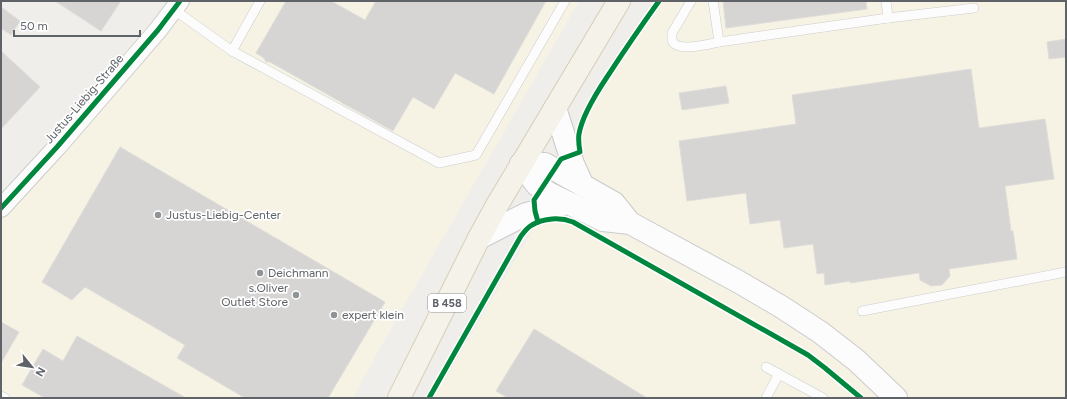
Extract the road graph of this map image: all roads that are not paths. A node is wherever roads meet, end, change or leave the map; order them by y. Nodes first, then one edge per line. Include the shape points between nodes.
1 (260, 1) edge
2 (565, 1) edge
3 (619, 1) edge
4 (690, 1) edge
5 (713, 1) edge
6 (886, 1) edge
7 (176, 5) edge
8 (974, 8) dead end
9 (888, 18) junction
10 (719, 42) junction
11 (232, 51) junction
12 (554, 108) junction
13 (521, 164) junction
14 (583, 186) junction
15 (567, 203) junction
16 (1, 208) edge
17 (630, 223) junction
18 (479, 238) junction
19 (1066, 272) edge
20 (862, 312) dead end
21 (766, 367) dead end
22 (779, 374) junction
23 (1, 396) edge
24 (894, 396) edge
25 (5, 398) edge
26 (399, 398) edge
27 (766, 398) edge
28 (823, 398) edge

1 - 11 lane
2 - 11 lane via 476,155 439,163
3 - 12 main road, B 458
4 - 10 lane via 672,33 674,44 686,47
5 - 10 lane
6 - 9 lane
7 - 11 lane
7 - 16 street, Justus-Liebig-Straße via 158,30
8 - 9 lane
9 - 10 lane
12 - 13 main road, B 458
12 - 14 main road
13 - 14 main road via 545,164
13 - 15 main road via 537,185
13 - 18 main road, B 458
14 - 17 main road via 614,203
15 - 17 main road via 603,220
15 - 18 main road via 526,214
17 - 24 main road via 739,282 820,332 856,360
18 - 26 main road, B 458
19 - 20 lane
21 - 22 lane
22 - 27 lane
22 - 28 lane
23 - 25 lane

